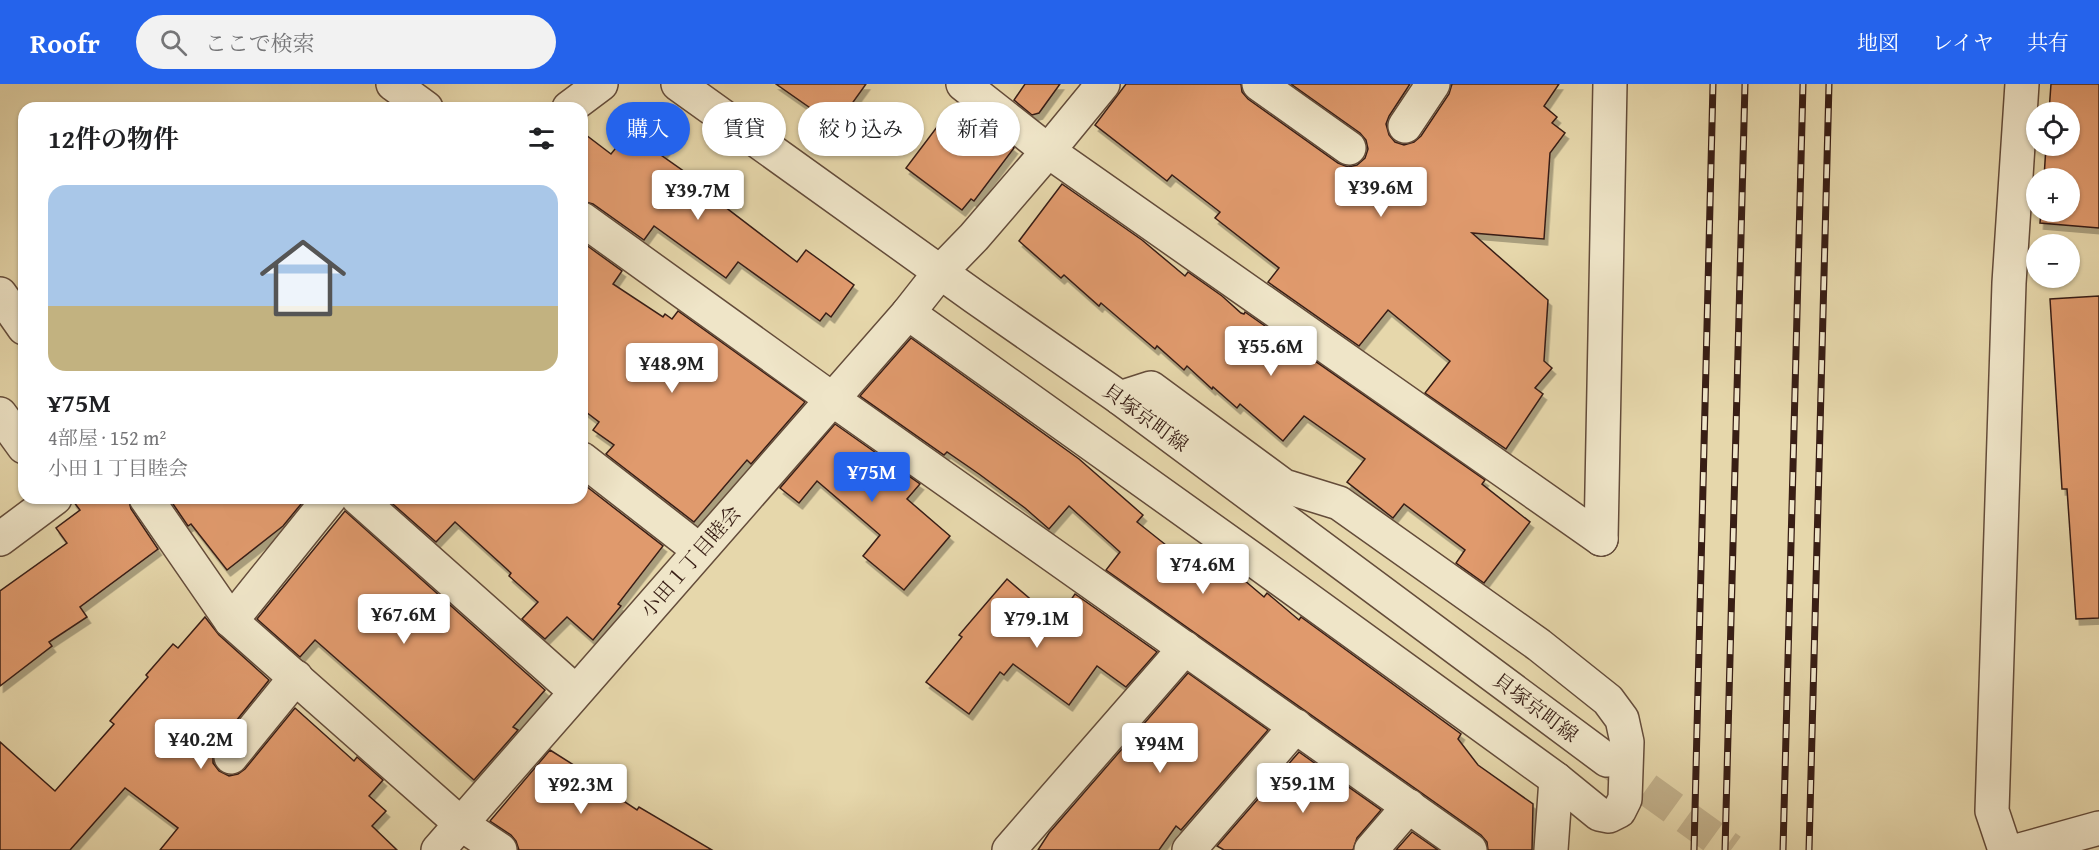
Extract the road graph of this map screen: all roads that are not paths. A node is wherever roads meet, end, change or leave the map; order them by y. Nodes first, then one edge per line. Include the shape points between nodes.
1 (393, 84) edge
2 (601, 84) edge
3 (678, 84) edge
4 (963, 84) edge
5 (1103, 84) edge
6 (1259, 84) edge
7 (1433, 84) edge
8 (1610, 84) edge
9 (2022, 84) edge
10 (418, 102) edge
11 (577, 102) edge
12 (1405, 126) dead end
13 (1349, 147) dead end
14 (1048, 151) junction
15 (588, 223) edge
16 (941, 271) junction
17 (0, 294) edge
18 (908, 313) junction
19 (18, 320) edge
20 (1120, 398) junction
21 (832, 399) junction
22 (0, 414) edge
23 (18, 439) edge
24 (588, 464) edge
25 (47, 504) edge
26 (150, 504) edge
27 (325, 504) edge
28 (365, 504) edge
29 (0, 539) edge
30 (699, 550) junction
31 (231, 621) junction
32 (1185, 648) junction
33 (296, 677) junction
34 (575, 691) junction
35 (1296, 726) junction
36 (231, 758) dead end
37 (1607, 760) tunnel mouth
38 (1556, 779) junction
39 (461, 824) junction
40 (1390, 828) edge
41 (2099, 828) edge
42 (438, 850) edge
43 (500, 850) edge
44 (1009, 850) edge
45 (1189, 850) edge
46 (1470, 850) edge
47 (1551, 850) edge
48 (2005, 850) edge
49 (2020, 850) edge

1 - 10 street
2 - 11 street
3 - 16 street, 貝塚京町線
4 - 14 street
5 - 14 street, 小田１丁目睦会
6 - 13 street
7 - 12 street
8 - 14 street via 1601,539
9 - 48 street via 2009,283 1992,811
14 - 16 street, 小田１丁目睦会
15 - 21 street
16 - 18 street, 小田１丁目睦会
16 - 20 street, 貝塚京町線
17 - 19 street
18 - 21 street, 小田１丁目睦会
18 - 38 street
20 - 37 street, 貝塚京町線
20 - 38 street via 1150,388 1284,486 1339,503 1539,645 1608,700 1622,719 1627,742 1624,799 1619,811 1609,816 1599,814
21 - 30 street, 小田１丁目睦会
21 - 32 street
22 - 23 street
24 - 30 street
25 - 29 street
26 - 31 street
27 - 31 street
28 - 34 street
30 - 34 street, 小田１丁目睦会
31 - 33 street
32 - 35 street
32 - 44 street
33 - 36 street
33 - 39 street
34 - 39 street, 小田１丁目睦会
35 - 40 street
35 - 45 street
38 - 47 street
39 - 42 street, 小田１丁目睦会
39 - 43 street
40 - 46 street
41 - 49 street

